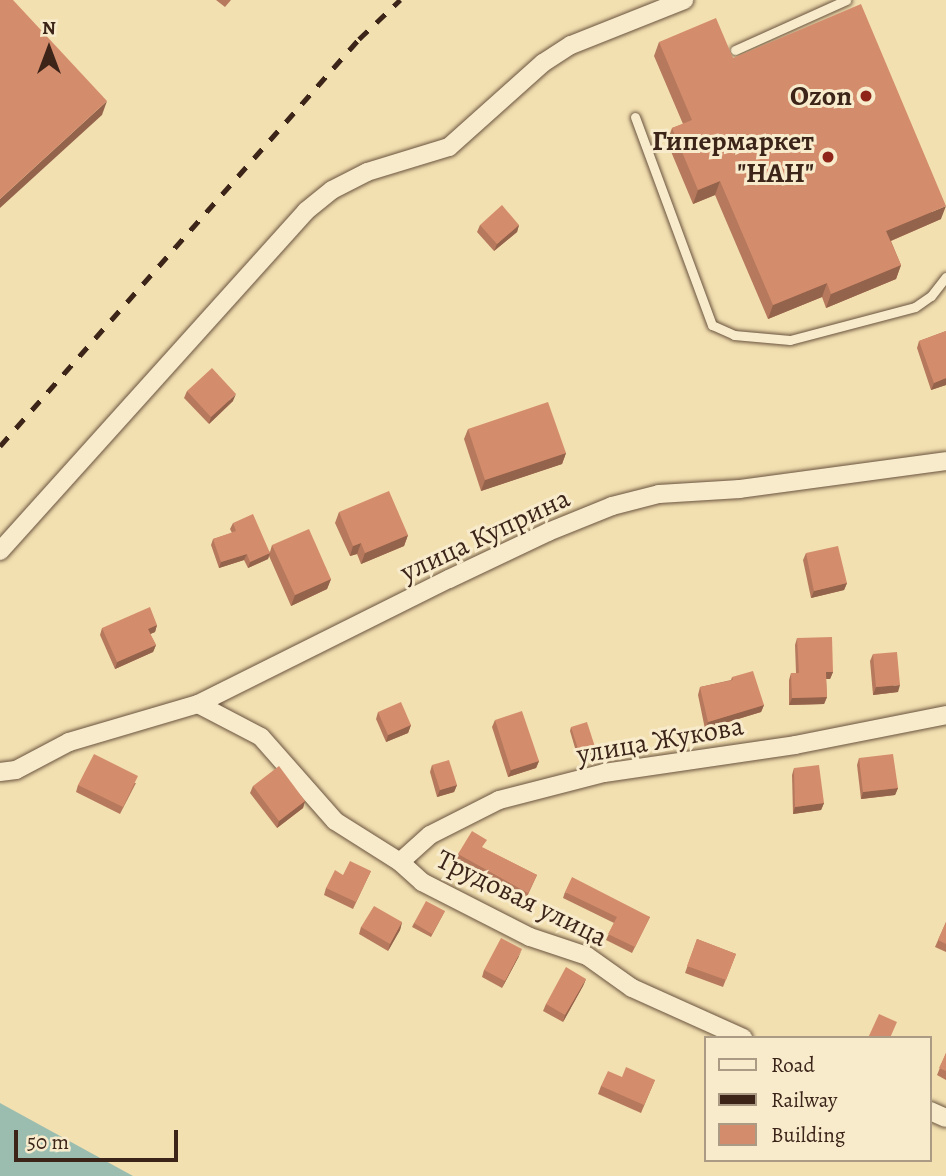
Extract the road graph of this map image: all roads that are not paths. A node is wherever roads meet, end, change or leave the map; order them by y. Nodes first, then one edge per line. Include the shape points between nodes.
1 (684, 0) edge
2 (846, 0) edge
3 (735, 50) dead end
4 (635, 117) dead end
5 (946, 276) edge
6 (946, 461) edge
7 (0, 551) edge
8 (198, 704) junction
9 (946, 715) edge
10 (0, 772) edge
11 (400, 862) junction
12 (739, 1036) edge

1 - 7 street via 571,45 543,63 449,148 367,172 332,190 306,211
2 - 3 lane
4 - 5 lane via 712,325 758,339 801,338 915,307 931,296
6 - 8 street, улица Куприна via 740,489 659,494 612,506 449,579
8 - 10 street, улица Куприна via 69,743
8 - 11 street, Трудовая улица via 261,737 335,821
9 - 11 street, улица Жукова via 795,745 604,773 499,800 430,835
11 - 12 street, Трудовая улица via 447,897 530,937 587,956 632,988

